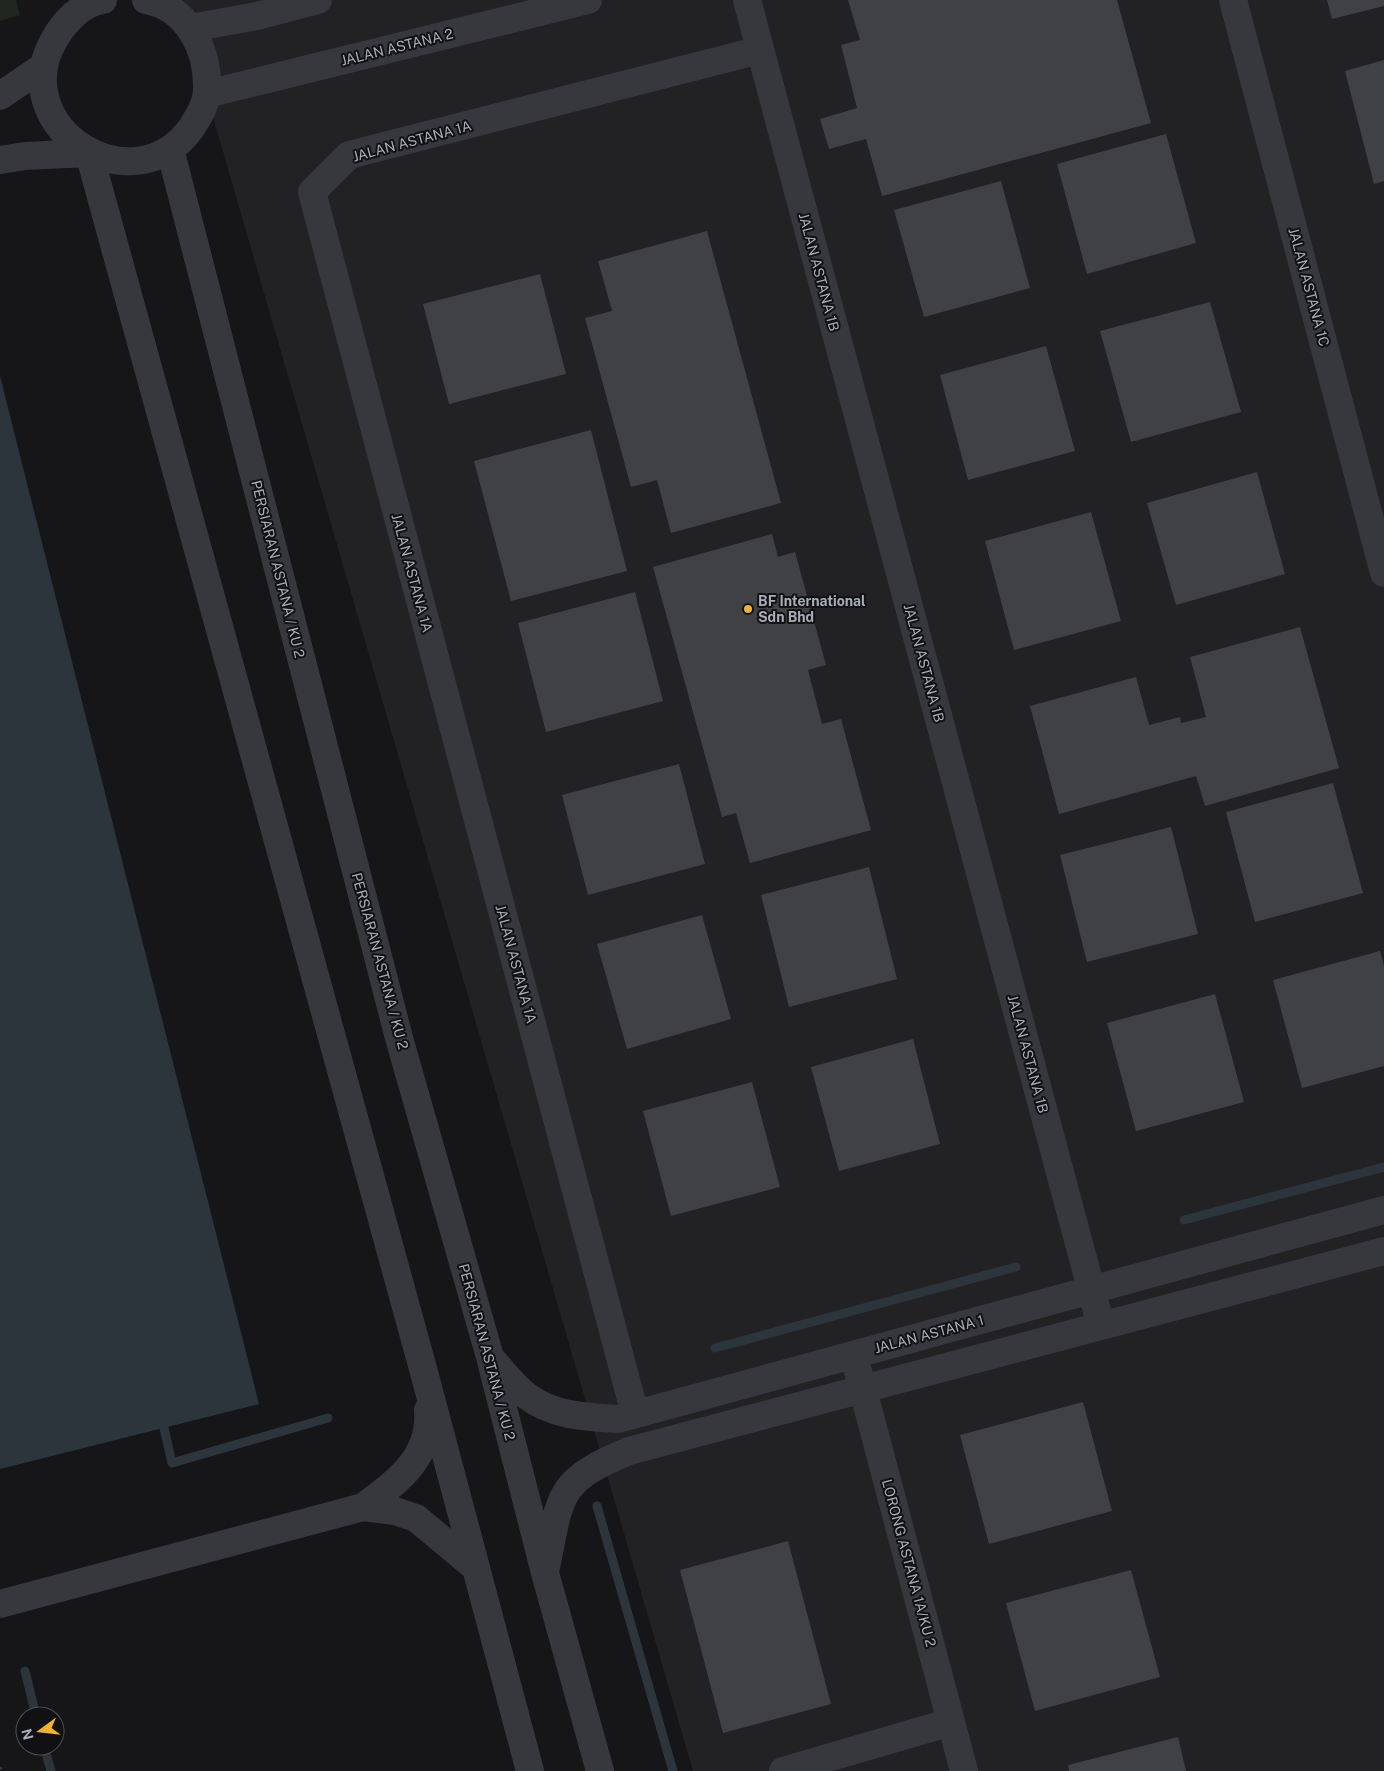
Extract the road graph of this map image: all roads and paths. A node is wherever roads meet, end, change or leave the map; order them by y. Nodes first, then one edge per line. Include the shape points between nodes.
1 (103, 0) edge
2 (150, 0) edge
3 (318, 0) edge
4 (588, 0) edge
5 (746, 0) edge
6 (1233, 0) edge
7 (72, 7) edge
8 (190, 28) junction
9 (760, 50) junction
10 (44, 66) junction
11 (207, 94) junction
12 (0, 96) edge
13 (170, 149) junction
14 (89, 153) junction
15 (0, 160) edge
16 (1384, 573) edge
17 (1384, 1210) edge
18 (1384, 1251) edge
19 (1091, 1290) junction
20 (1101, 1326) junction
21 (853, 1355) junction
22 (490, 1357) junction
23 (425, 1376) junction
24 (863, 1389) junction
25 (635, 1414) junction
26 (363, 1507) junction
27 (476, 1568) junction
28 (545, 1573) junction
29 (0, 1604) edge
30 (951, 1722) junction
31 (0, 1767) edge
32 (1, 1771) edge
33 (530, 1771) edge
34 (600, 1771) edge
35 (783, 1771) edge
36 (964, 1771) edge

1 - 7 street
2 - 8 street via 173,12
3 - 8 street via 257,16
4 - 11 street, JALAN ASTANA 2
5 - 9 street, JALAN ASTANA 1B
6 - 16 street, JALAN ASTANA 1C
7 - 10 street via 50,47
8 - 11 street via 202,48
9 - 19 street, JALAN ASTANA 1B
9 - 25 street, JALAN ASTANA 1A via 350,155 312,192
10 - 12 street
10 - 14 street via 44,88 50,111 61,130
11 - 13 street via 200,116
13 - 14 street via 144,160 116,161
13 - 22 street, PERSIARAN ASTANA / KU 2 via 399,1038
14 - 15 street
14 - 23 street
17 - 19 street, JALAN ASTANA 1
18 - 20 street
19 - 20 street, JALAN ASTANA 1B
19 - 21 street, JALAN ASTANA 1
20 - 24 street
21 - 24 street, LORONG ASTANA 1A/KU 2
21 - 25 street, JALAN ASTANA 1
22 - 25 street, JALAN ASTANA 1 via 526,1396 553,1411 618,1419
22 - 28 street, PERSIARAN ASTANA / KU 2
23 - 26 street via 429,1416 425,1444 399,1481
23 - 27 street
24 - 28 street via 629,1451 597,1464 577,1478 560,1500
24 - 30 street, LORONG ASTANA 1A/KU 2
26 - 27 street via 395,1511 416,1518
26 - 29 street
27 - 33 street
28 - 34 street, PERSIARAN ASTANA / KU 2
30 - 35 street
30 - 36 street, LORONG ASTANA 1A/KU 2
31 - 32 path

